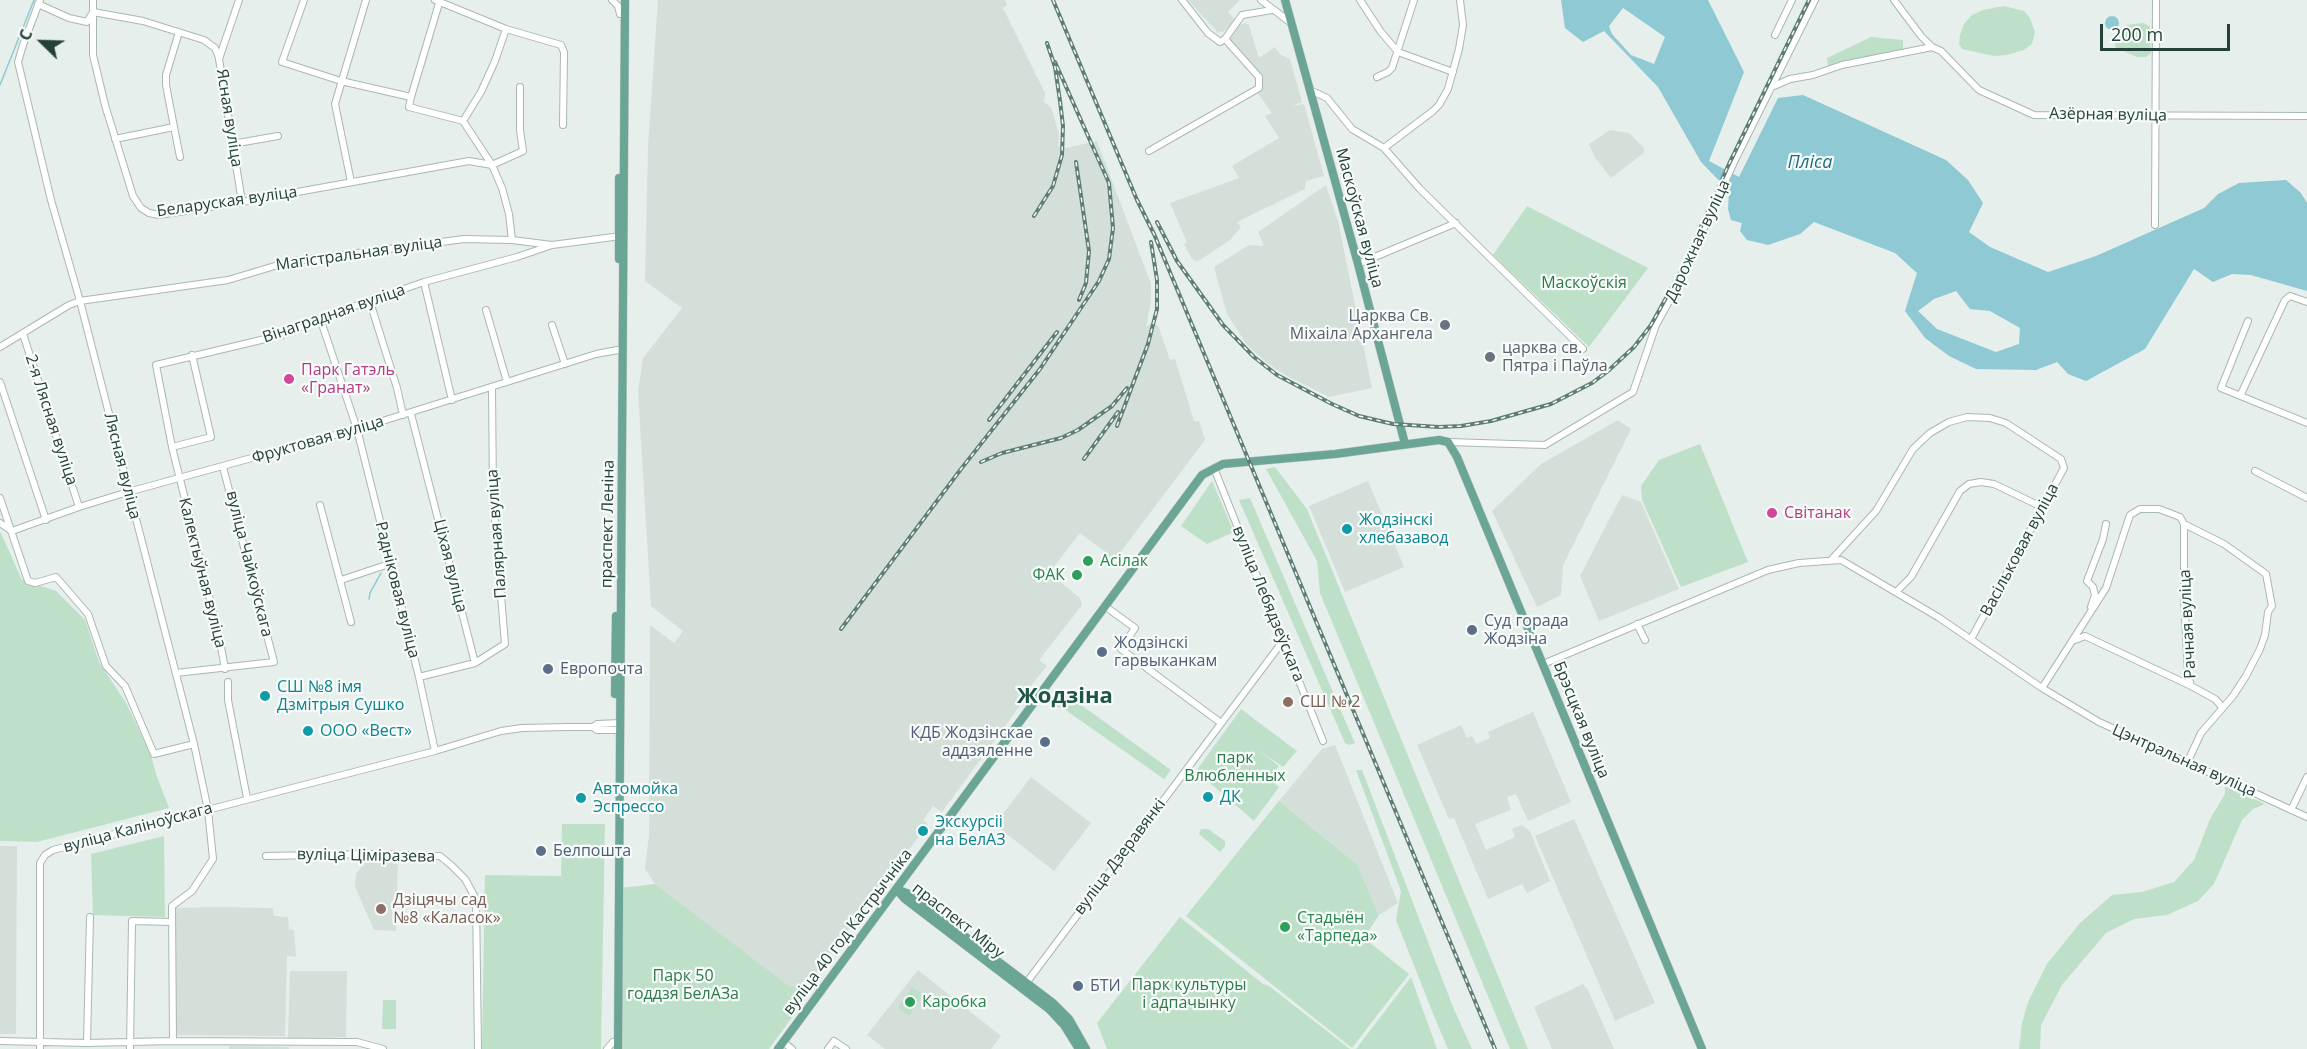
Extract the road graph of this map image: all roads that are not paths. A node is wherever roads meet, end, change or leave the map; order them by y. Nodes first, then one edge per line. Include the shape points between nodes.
1 (93, 0) edge
2 (238, 0) edge
3 (304, 0) edge
4 (366, 0) edge
5 (612, 0) edge
6 (623, 0) edge
7 (1182, 0) edge
8 (1262, 0) edge
9 (1286, 0) edge
10 (1360, 0) edge
11 (1414, 0) edge
12 (1460, 0) edge
13 (1792, 0) edge
14 (1815, 0) edge
15 (1894, 0) edge
16 (2156, 0) edge
17 (438, 1) edge
18 (39, 2) edge
19 (1272, 10) junction
20 (93, 12) junction
21 (621, 14) junction
22 (1291, 23) junction
23 (506, 29) junction
24 (179, 32) junction
25 (1775, 35) dead end
26 (1225, 39) junction
27 (1932, 47) junction
28 (1398, 52) junction
29 (219, 59) junction
30 (1453, 72) junction
31 (1377, 77) dead end
32 (341, 81) junction
33 (520, 87) dead end
34 (1773, 87) junction
35 (1310, 90) junction
36 (411, 97) junction
37 (2307, 116) edge
38 (2156, 117) junction
39 (463, 121) junction
40 (562, 125) dead end
41 (174, 127) junction
42 (278, 136) dead end
43 (115, 139) junction
44 (232, 144) junction
45 (1384, 148) junction
46 (1149, 151) dead end
47 (180, 157) dead end
48 (492, 165) junction
49 (351, 182) junction
50 (243, 202) junction
51 (1456, 223) junction
52 (2155, 225) dead end
53 (622, 236) junction
54 (512, 240) junction
55 (552, 245) junction
56 (1358, 264) junction
57 (424, 282) junction
58 (80, 301) junction
59 (370, 302) junction
60 (2307, 302) edge
61 (486, 310) dead end
62 (320, 318) junction
63 (2248, 321) dead end
64 (552, 325) dead end
65 (23, 334) junction
66 (0, 347) edge
67 (621, 349) junction
68 (1582, 349) dead end
69 (192, 355) junction
70 (565, 364) junction
71 (0, 382) edge
72 (507, 382) junction
73 (492, 387) junction
74 (2241, 394) junction
75 (452, 400) junction
76 (407, 415) junction
77 (2307, 423) edge
78 (357, 429) junction
79 (1448, 442) junction
80 (1405, 444) junction
81 (171, 447) junction
82 (223, 467) junction
83 (1214, 468) junction
84 (2255, 471) dead end
85 (179, 478) junction
86 (128, 492) junction
87 (0, 498) edge
88 (2307, 498) edge
89 (320, 505) dead end
90 (79, 507) junction
91 (2042, 507) junction
92 (46, 520) junction
93 (0, 523) edge
94 (2106, 524) dead end
95 (2184, 524) junction
96 (12, 531) junction
97 (1832, 560) junction
98 (391, 565) junction
99 (341, 579) junction
100 (1896, 592) junction
101 (1106, 607) junction
102 (2090, 614) junction
103 (351, 622) dead end
104 (1637, 624) junction
105 (1971, 639) junction
106 (1645, 640) dead end
107 (2074, 640) junction
108 (1283, 641) junction
109 (475, 663) junction
110 (1543, 664) junction
111 (225, 669) junction
112 (176, 673) junction
113 (419, 677) junction
114 (228, 682) dead end
115 (2191, 686) junction
116 (2042, 688) junction
117 (2222, 707) junction
118 (1221, 723) junction
119 (618, 727) junction
120 (1323, 741) dead end
121 (194, 744) junction
122 (435, 751) junction
123 (2188, 761) junction
124 (2307, 777) edge
125 (247, 798) junction
126 (208, 810) junction
127 (2291, 810) junction
128 (2307, 817) edge
129 (266, 855) dead end
130 (896, 889) junction
131 (90, 917) dead end
132 (172, 922) junction
133 (1025, 985) junction
134 (0, 1041) edge
135 (40, 1041) junction
136 (173, 1041) junction
137 (216, 1041) junction
138 (87, 1043) junction
139 (130, 1045) edge
140 (614, 1046) edge
141 (780, 1046) edge
142 (40, 1049) edge
143 (216, 1049) edge
144 (383, 1049) edge
145 (478, 1049) edge
146 (607, 1049) edge
147 (792, 1049) edge
148 (828, 1049) edge
149 (846, 1049) edge
150 (1079, 1049) edge
151 (1086, 1049) edge
152 (1702, 1049) edge

1 - 20 street, Беларуская вуліца
2 - 29 street, Ясная вуліца
3 - 32 street via 282,62
4 - 32 street
5 - 21 street
6 - 21 main road, праспект Леніна
6 - 53 main road, праспект Леніна
7 - 26 street via 1208,33 1220,42
8 - 19 street
9 - 22 main road, Маскоўская вуліца
10 - 28 street
11 - 28 street
12 - 30 street via 1463,25
13 - 25 street
14 - 34 street, Дарожная вуліца
15 - 27 street, Азёрная вуліца
16 - 38 street
17 - 23 street
17 - 36 street
18 - 20 street via 69,18 87,22
18 - 58 street, Лясная вуліца via 18,62
19 - 22 street
19 - 26 street via 1242,15
20 - 24 street
20 - 43 street, Беларуская вуліца via 93,55
21 - 53 main road, праспект Леніна
22 - 35 main road, Маскоўская вуліца
23 - 39 street via 481,92
23 - 40 street via 561,45
24 - 29 street via 204,40 215,48
24 - 41 street via 166,75
26 - 46 street via 1259,77 1259,88
27 - 34 street via 1842,65
27 - 38 street, Азёрная вуліца via 1941,51 1979,90 2034,114
28 - 30 street
28 - 31 street via 1388,72
29 - 44 street, Ясная вуліца
30 - 45 street via 1439,105
32 - 36 street
32 - 49 street via 335,104
33 - 48 street via 523,152
34 - 79 street, Дарожная вуліца via 1656,325 1633,392 1545,445
35 - 45 street via 1326,98 1352,129
35 - 56 main road, Маскоўская вуліца
36 - 39 street via 409,107
37 - 38 street, Азёрная вуліца
38 - 52 street
39 - 48 street
41 - 43 street
41 - 47 street
42 - 44 street
43 - 50 street, Беларуская вуліца via 133,196 149,213 159,215
44 - 50 street, Ясная вуліца
45 - 51 street
48 - 49 street, Беларуская вуліца via 469,161
48 - 54 street via 509,214
49 - 50 street, Беларуская вуліца
51 - 56 street
51 - 68 street
53 - 55 street, Магістральная вуліца
53 - 67 main road, праспект Леніна
54 - 55 street, Магістральная вуліца
54 - 58 street, Магістральная вуліца via 464,239 312,258 228,280
55 - 57 street, Вінаградная вуліца
56 - 80 main road, Маскоўская вуліца
57 - 59 street, Вінаградная вуліца
57 - 75 street
58 - 65 street, Магістральная вуліца
58 - 86 street, Лясная вуліца
59 - 62 street, Вінаградная вуліца
59 - 76 street, Ціхая вуліца
60 - 74 street via 2290,296 2285,300
61 - 72 street
62 - 69 street, Вінаградная вуліца via 282,334
62 - 78 street, Радніковая вуліца
63 - 74 street via 2221,388
64 - 70 street
65 - 66 street, Магістральная вуліца
65 - 90 street, 2-я Лясная вуліца
67 - 70 street, Фруктовая вуліца
67 - 119 main road, праспект Леніна
69 - 81 street, Вінаградная вуліца via 156,364
69 - 81 street via 211,437
70 - 72 street, Фруктовая вуліца
71 - 92 street
72 - 73 street, Фруктовая вуліца
73 - 75 street, Фруктовая вуліца
73 - 109 street, Палярная вуліца via 493,498 505,644
74 - 77 street
75 - 76 street, Фруктовая вуліца
76 - 78 street, Фруктовая вуліца
76 - 109 street, Ціхая вуліца
78 - 82 street, Фруктовая вуліца
78 - 98 street, Радніковая вуліца
79 - 80 main road
79 - 110 main road, Брэсцкая вуліца
80 - 83 main road via 1251,460
81 - 85 street, Вінаградная вуліца
82 - 85 street, Фруктовая вуліца
82 - 111 street, вуліца Чайкоўскага via 274,662
83 - 101 main road, вуліца 40 год Кастрычніка via 1202,475
83 - 108 street, вуліца Лебядзеўскага
84 - 88 street
85 - 86 street, Фруктовая вуліца
85 - 111 street, Калектыўная вуліца
86 - 90 street, Фруктовая вуліца
86 - 112 street, Лясная вуліца
87 - 96 street
89 - 99 street
90 - 92 street, Фруктовая вуліца
91 - 97 street, Васільковая вуліца via 2064,468 2061,459 2006,423 1966,417 1930,433 1913,449 1876,511
91 - 100 street via 1994,484 1969,484 1960,492 1911,577
91 - 105 street, Васільковая вуліца
92 - 96 street, Фруктовая вуліца
93 - 96 street
94 - 102 street via 2087,581 2095,595
95 - 102 street via 2180,517 2159,509 2140,509 2130,515 2106,588
95 - 115 street, Рачная вуліца via 2184,595
95 - 117 street via 2224,544 2266,574 2268,580 2272,606 2265,635 2246,676
96 - 121 street via 28,580 35,583 56,577 88,614 106,666 125,686 154,754
97 - 100 street, Цэнтральная вуліца via 1840,560
97 - 104 street via 1768,570
98 - 99 street
98 - 113 street, Радніковая вуліца
99 - 103 street
100 - 105 street, Цэнтральная вуліца
101 - 118 street via 1135,628 1121,649
101 - 130 main road, вуліца 40 год Кастрычніка
102 - 107 street
104 - 106 street
104 - 110 street
105 - 116 street, Цэнтральная вуліца
107 - 115 street via 2085,636
107 - 116 street
108 - 118 street, вуліца Дзеравянкі
108 - 120 street, вуліца Лебядзеўскага
109 - 113 street
110 - 152 main road, Брэсцкая вуліца
111 - 112 street
112 - 121 street, Лясная вуліца
113 - 122 street, Радніковая вуліца
114 - 125 street
115 - 117 street, Рачная вуліца
116 - 123 street, Цэнтральная вуліца via 2127,736
117 - 123 street via 2201,733
118 - 133 street, вуліца Дзеравянкі via 1169,786
119 - 122 street, вуліца Каліноўскага via 513,729
119 - 140 main road, праспект Леніна
121 - 126 street, Лясная вуліца
122 - 125 street, вуліца Каліноўскага
123 - 127 street, Цэнтральная вуліца
124 - 127 street
125 - 126 street, вуліца Каліноўскага
126 - 132 street, Лясная вуліца via 213,859 192,891 172,906
126 - 135 street, вуліца Каліноўскага via 45,855 40,863
127 - 128 street, Цэнтральная вуліца
129 - 145 street, вуліца Ціміразева via 440,856 452,865 476,899
130 - 133 main road, праспект Міру
130 - 141 main road, вуліца 40 год Кастрычніка
131 - 138 street
132 - 136 street
132 - 139 street via 132,921
133 - 150 main road, праспект Міру via 1058,1018
133 - 151 main road, праспект Міру via 1064,1013
134 - 135 street
135 - 138 street
135 - 142 street, вуліца Каліноўскага
136 - 137 street
136 - 139 street
137 - 143 street
137 - 144 street via 357,1042
138 - 139 street
140 - 146 street
141 - 147 street
148 - 149 street via 834,1041

